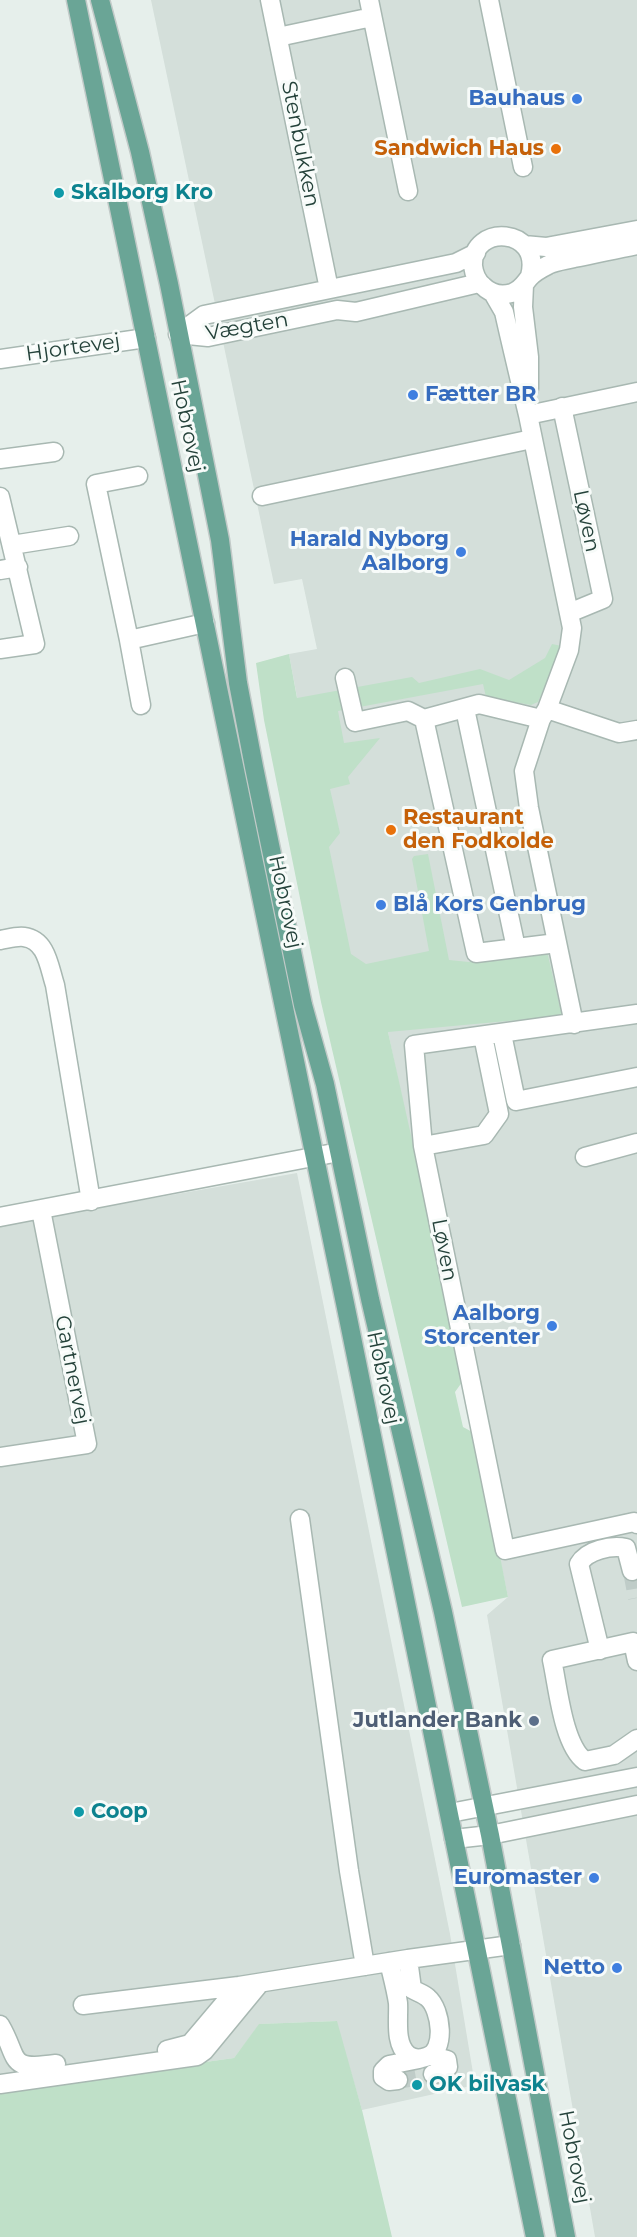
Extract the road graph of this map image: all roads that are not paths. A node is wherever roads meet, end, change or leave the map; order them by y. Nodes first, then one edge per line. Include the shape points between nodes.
1 (76, 0) edge
2 (100, 0) edge
3 (270, 0) edge
4 (489, 0) edge
5 (370, 9) edge
6 (278, 37) junction
7 (523, 167) dead end
8 (408, 191) dead end
9 (637, 230) edge
10 (524, 245) junction
11 (637, 245) edge
12 (476, 253) junction
13 (527, 281) junction
14 (486, 288) junction
15 (329, 289) junction
16 (178, 334) junction
17 (146, 338) junction
18 (0, 359) edge
19 (637, 392) edge
20 (562, 407) junction
21 (528, 415) junction
22 (532, 439) junction
23 (54, 452) dead end
24 (0, 459) edge
25 (138, 476) dead end
26 (0, 496) edge
27 (262, 496) dead end
28 (69, 536) dead end
29 (12, 545) junction
30 (9, 568) edge
31 (568, 613) junction
32 (204, 623) junction
33 (129, 640) junction
34 (0, 649) edge
35 (345, 678) dead end
36 (141, 705) dead end
37 (465, 709) junction
38 (544, 714) junction
39 (424, 719) junction
40 (637, 730) edge
41 (0, 940) edge
42 (557, 943) junction
43 (516, 948) junction
44 (637, 1014) edge
45 (574, 1024) junction
46 (502, 1034) junction
47 (483, 1036) junction
48 (637, 1077) edge
49 (637, 1143) edge
50 (423, 1146) junction
51 (339, 1152) junction
52 (314, 1157) junction
53 (585, 1157) dead end
54 (91, 1201) junction
55 (41, 1210) junction
56 (0, 1217) edge
57 (0, 1457) edge
58 (300, 1519) dead end
59 (637, 1524) edge
60 (632, 1571) dead end
61 (600, 1650) junction
62 (637, 1661) edge
63 (637, 1739) edge
64 (606, 1757) junction
65 (628, 1779) edge
66 (631, 1806) edge
67 (484, 1808) junction
68 (450, 1814) junction
69 (490, 1835) junction
70 (454, 1839) junction
71 (511, 1945) junction
72 (477, 1950) junction
73 (408, 1959) junction
74 (389, 1962) junction
75 (365, 1966) junction
76 (260, 1983) junction
77 (239, 1986) junction
78 (412, 1989) junction
79 (398, 2004) junction
80 (83, 2005) dead end
81 (0, 2025) edge
82 (428, 2063) junction
83 (398, 2080) dead end
84 (0, 2084) edge
85 (535, 2237) edge
86 (566, 2237) edge

1 - 17 main road, Hobrovej
2 - 16 main road, Hobrovej via 140,152
3 - 6 street, Stenbukken
4 - 7 street
5 - 6 street
5 - 8 street
6 - 15 street, Stenbukken
9 - 10 street via 546,247
10 - 12 street via 510,236 499,236 489,238
10 - 13 street via 532,260
11 - 13 street via 549,263
12 - 14 street via 473,268
12 - 15 street, Vægten via 456,263
13 - 14 street via 510,294
13 - 21 street, Løven via 523,307 529,357
14 - 16 street, Vægten via 356,312 337,310 208,337
14 - 21 street, Løven via 504,312
15 - 16 street, Vægten via 204,315
16 - 17 main road
16 - 51 main road, Hobrovej via 220,540 238,683 252,756 303,1005
17 - 18 street, Hjortevej
17 - 32 main road, Hobrovej
19 - 20 street
20 - 21 street
20 - 31 street, Løven via 603,599
21 - 22 street, Løven
22 - 27 street
22 - 31 street, Løven
23 - 24 street
25 - 33 street via 96,484
26 - 29 street
28 - 29 street
29 - 30 street
30 - 34 street via 35,644
31 - 38 street, Løven via 572,628 569,650
32 - 33 street
32 - 52 main road, Hobrovej
33 - 36 street
35 - 39 street via 355,722 408,711
37 - 38 street via 479,704
37 - 39 street
37 - 43 street
38 - 40 street via 619,733
38 - 42 street, Løven via 524,771
39 - 43 street via 476,952
41 - 54 street via 23,937 37,942 44,951 55,985
42 - 43 street
42 - 45 street, Løven
44 - 45 street, Løven
45 - 46 street, Løven
46 - 47 street, Løven
46 - 48 street via 516,1101
47 - 50 street via 499,1114 484,1135
47 - 50 street, Løven via 414,1045
49 - 53 street
50 - 59 street, Løven via 506,1550
51 - 52 street
51 - 67 main road, Hobrovej
52 - 54 street
52 - 68 main road, Hobrovej
54 - 55 street
55 - 56 street
55 - 57 street, Gartnervej via 87,1444
58 - 75 street via 341,1874
60 - 61 street via 626,1548 619,1546 594,1552 579,1564
61 - 62 street via 633,1642
61 - 64 street via 552,1660 572,1745 585,1761
63 - 64 street
64 - 65 street
65 - 66 street
65 - 67 street
66 - 69 street
67 - 68 street
67 - 69 main road, Hobrovej
68 - 70 main road, Hobrovej
69 - 70 street
69 - 71 main road, Hobrovej
70 - 72 main road, Hobrovej
71 - 72 street
71 - 86 main road, Hobrovej
72 - 73 street
72 - 85 main road, Hobrovej
73 - 74 street
73 - 78 street
74 - 75 street
74 - 79 street
75 - 76 street
76 - 77 street
76 - 84 street via 196,2056
77 - 80 street
77 - 81 street via 190,2044 156,2051 24,2066 12,2055
78 - 79 street
78 - 82 street via 434,2006 439,2048
79 - 82 street via 402,2047 409,2056
82 - 83 street via 389,2065 382,2071 389,2081

